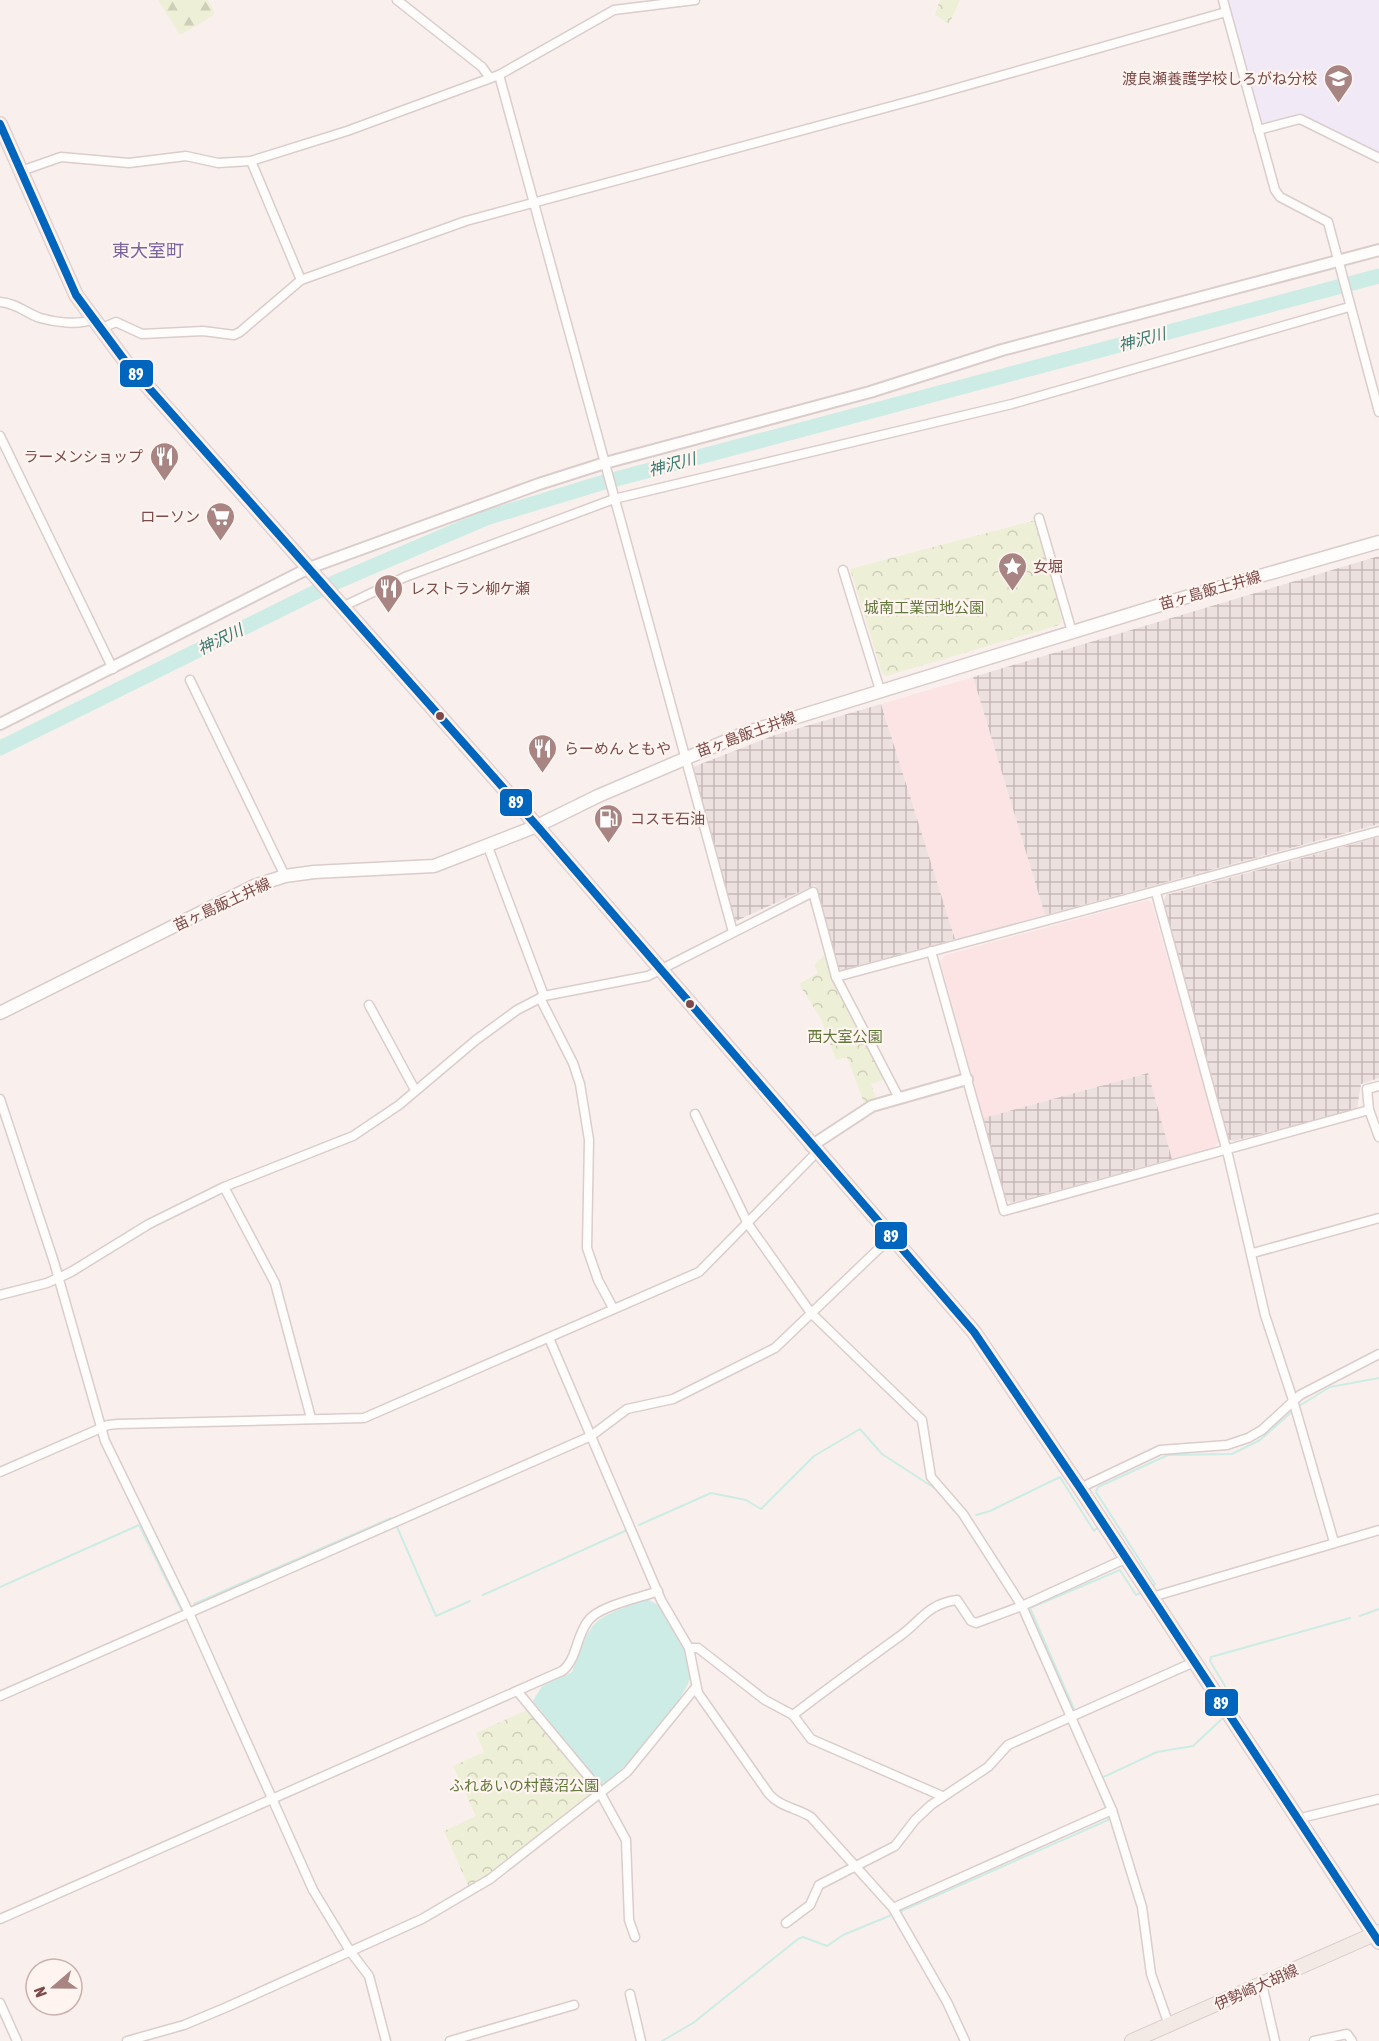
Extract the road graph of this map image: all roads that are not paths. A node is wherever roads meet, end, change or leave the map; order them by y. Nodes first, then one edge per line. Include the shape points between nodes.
1 (397, 0) edge
2 (695, 0) edge
3 (1223, 0) edge
4 (1226, 12) junction
5 (499, 75) junction
6 (490, 78) junction
7 (0, 124) edge
8 (1258, 130) junction
9 (1379, 158) edge
10 (251, 161) junction
11 (21, 171) junction
12 (535, 203) junction
13 (1379, 250) edge
14 (1339, 264) junction
15 (301, 280) junction
16 (0, 302) edge
17 (1349, 304) junction
18 (96, 324) junction
19 (1379, 412) edge
20 (0, 436) edge
21 (605, 466) junction
22 (613, 497) junction
23 (1039, 518) dead end
24 (1379, 542) edge
25 (843, 570) dead end
26 (312, 572) junction
27 (341, 605) junction
28 (1072, 632) junction
29 (113, 669) junction
30 (190, 680) dead end
31 (880, 690) junction
32 (0, 724) edge
33 (685, 757) junction
34 (537, 826) junction
35 (1379, 831) edge
36 (488, 847) junction
37 (285, 876) junction
38 (1156, 893) junction
39 (732, 932) junction
40 (931, 951) junction
41 (658, 968) junction
42 (836, 977) junction
43 (542, 997) junction
44 (369, 1005) dead end
45 (0, 1013) edge
46 (967, 1079) junction
47 (1379, 1086) edge
48 (415, 1090) junction
49 (898, 1098) junction
50 (0, 1099) edge
51 (1369, 1110) junction
52 (695, 1114) dead end
53 (1379, 1137) edge
54 (814, 1149) junction
55 (1225, 1150) junction
56 (224, 1187) junction
57 (1379, 1218) edge
58 (748, 1224) junction
59 (891, 1237) junction
60 (1252, 1253) junction
61 (59, 1278) junction
62 (0, 1295) edge
63 (613, 1308) junction
64 (811, 1313) junction
65 (549, 1338) junction
66 (1379, 1354) edge
67 (1293, 1400) junction
68 (311, 1418) junction
69 (101, 1429) junction
70 (591, 1436) junction
71 (0, 1472) edge
72 (1080, 1488) junction
73 (1379, 1530) edge
74 (1334, 1542) junction
75 (1127, 1558) junction
76 (658, 1591) junction
77 (1152, 1598) junction
78 (1022, 1606) junction
79 (189, 1613) junction
80 (689, 1648) junction
81 (1194, 1662) junction
82 (696, 1687) junction
83 (518, 1692) junction
84 (0, 1696) edge
85 (793, 1715) junction
86 (1072, 1715) junction
87 (600, 1793) junction
88 (942, 1796) junction
89 (273, 1799) junction
90 (1379, 1799) edge
91 (1112, 1810) junction
92 (1298, 1821) junction
93 (856, 1866) junction
94 (893, 1908) junction
95 (0, 1919) edge
96 (786, 1923) dead end
97 (1377, 1936) edge
98 (635, 1937) dead end
99 (350, 1951) junction
100 (1262, 1984) junction
101 (630, 1994) dead end
102 (0, 2003) edge
103 (574, 2005) dead end
104 (1169, 2025) junction
105 (17, 2041) edge
106 (127, 2041) edge
107 (386, 2041) edge
108 (450, 2041) edge
109 (641, 2041) edge
110 (965, 2041) edge
111 (1132, 2041) edge
112 (1275, 2041) edge
113 (1314, 2041) edge
114 (1352, 2041) edge

1 - 6 street via 482,67
2 - 5 street via 614,10
3 - 4 street
4 - 8 street
4 - 12 street
5 - 6 street
5 - 12 street
6 - 10 street
7 - 11 highway
8 - 9 street via 1300,119
8 - 14 street via 1280,197 1328,222
10 - 11 street via 218,163 186,156 129,163 61,157
10 - 15 street
11 - 18 highway via 63,269
12 - 15 street via 466,221
12 - 21 street
13 - 14 street
14 - 17 street
14 - 21 street via 1002,350 870,392
15 - 18 street via 234,335 210,331 142,334 116,322
16 - 18 street via 14,304 43,318
17 - 19 street
17 - 22 street via 1012,404
18 - 26 highway
20 - 29 street
21 - 22 street
21 - 26 street via 539,484
22 - 27 street
22 - 33 street
23 - 28 street
24 - 28 main road, 苗ヶ島飯土井線
25 - 31 street
26 - 27 highway
26 - 29 street
27 - 34 highway
28 - 31 main road, 苗ヶ島飯土井線
29 - 32 street
30 - 37 street
31 - 33 main road, 苗ヶ島飯土井線 via 745,732
33 - 34 main road, 苗ヶ島飯土井線
33 - 39 street
34 - 36 main road, 苗ヶ島飯土井線
34 - 41 highway
35 - 38 street
36 - 37 main road, 苗ヶ島飯土井線 via 434,866
36 - 43 street
37 - 45 main road, 苗ヶ島飯土井線 via 254,885
38 - 40 street
38 - 55 street
39 - 41 street
39 - 42 street via 813,892
40 - 42 street
40 - 46 street
41 - 43 street via 648,976
41 - 54 highway
42 - 49 street
43 - 48 street via 476,1040
43 - 63 street via 580,1084 589,1140 587,1248
44 - 48 street
46 - 49 street
46 - 55 street via 1004,1211
47 - 51 street via 1367,1089
48 - 56 street via 353,1136
49 - 54 street via 872,1106
50 - 61 street
51 - 53 street
51 - 55 street
52 - 58 street
54 - 58 street
54 - 59 highway
55 - 60 street
56 - 61 street via 149,1224
56 - 68 street via 275,1283
57 - 60 street
58 - 63 street via 699,1272
58 - 64 street
59 - 64 street
59 - 72 highway via 974,1332
60 - 67 street via 1265,1315
61 - 62 street
61 - 69 street
63 - 65 street
64 - 70 street via 775,1348 673,1399 627,1409
64 - 78 street via 922,1420 931,1477 963,1514
65 - 68 street via 364,1418
65 - 70 street
66 - 67 street
67 - 72 street via 1248,1438 1223,1445 1160,1450
67 - 74 street
68 - 69 street via 130,1422
69 - 71 street
69 - 79 street
70 - 76 street
70 - 79 street
72 - 75 highway
73 - 74 street
74 - 77 street
75 - 77 highway
75 - 78 street
76 - 80 street
76 - 83 street via 592,1615 567,1667
77 - 81 highway
78 - 85 street via 976,1623 957,1600 930,1610
78 - 86 street
79 - 84 street
79 - 89 street
80 - 82 street
80 - 85 street via 698,1648 765,1700
81 - 86 street
81 - 92 highway
82 - 87 street via 637,1762
82 - 93 street via 769,1794 782,1805 812,1817
83 - 87 street
83 - 89 street
85 - 88 street via 811,1739
86 - 88 street via 1008,1745 988,1767
86 - 91 street
87 - 98 street via 628,1844 629,1920
87 - 99 street via 490,1880 422,1919
88 - 93 street via 915,1820 895,1846
89 - 95 street
89 - 99 street via 313,1890
90 - 92 street
91 - 94 street
91 - 104 street via 1142,1906 1151,1974
92 - 97 highway
93 - 94 street
93 - 96 street via 819,1885 810,1905
94 - 110 street via 948,2002
97 - 100 main road, 伊勢崎大胡線
99 - 106 street via 184,2025
99 - 107 street via 372,1983
100 - 104 main road, 伊勢崎大胡線
100 - 112 street
101 - 109 street
102 - 105 street
103 - 108 street
104 - 111 main road, 伊勢崎大胡線
113 - 114 street via 1347,2034

